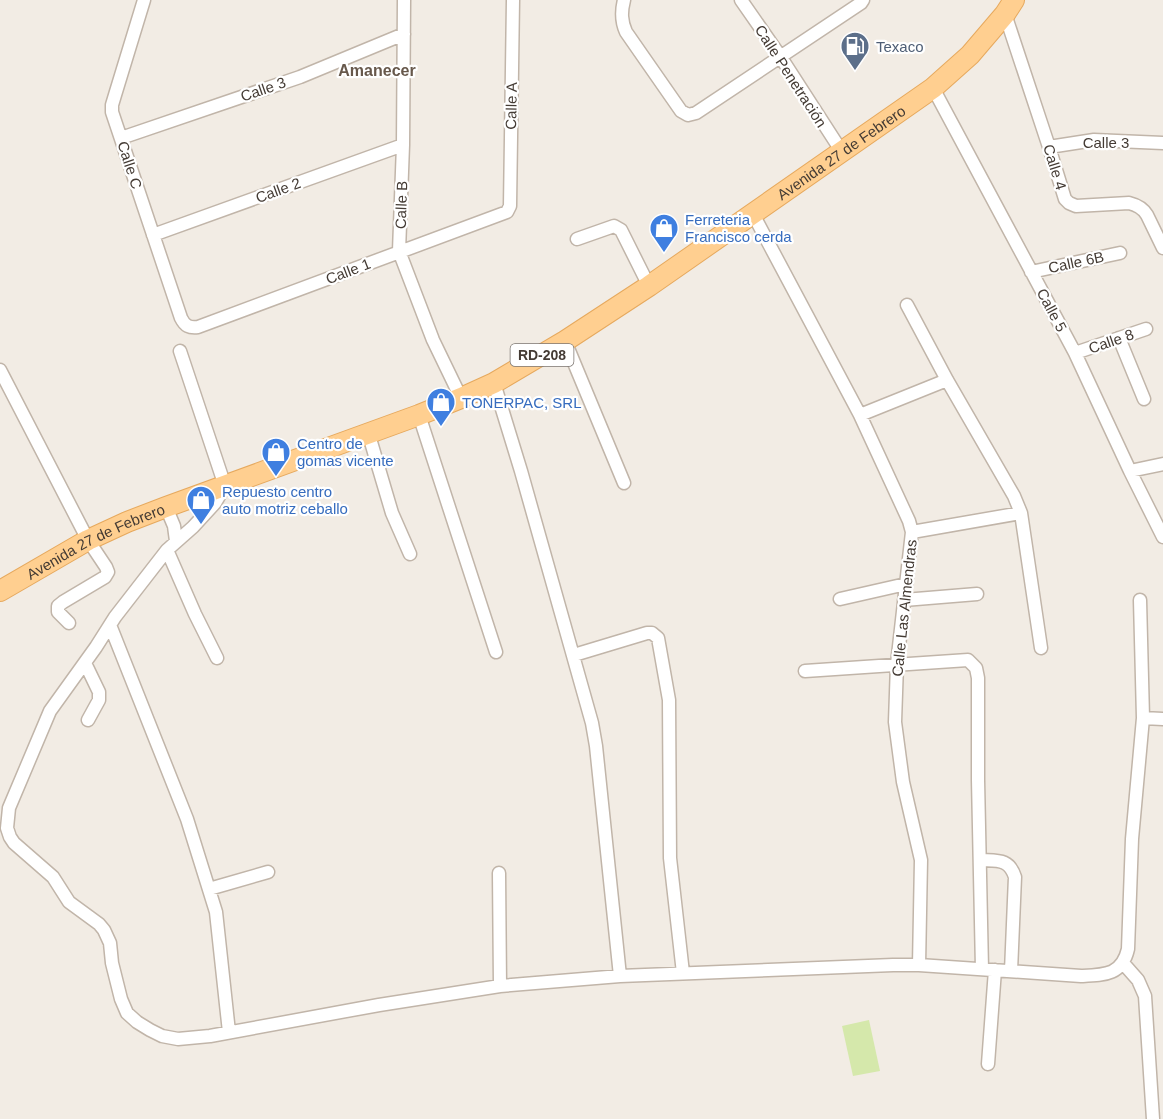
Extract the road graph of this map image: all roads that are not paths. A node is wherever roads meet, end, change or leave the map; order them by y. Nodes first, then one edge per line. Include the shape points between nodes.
1 (144, 0) edge
2 (404, 0) edge
3 (513, 0) edge
4 (624, 0) edge
5 (741, 0) edge
6 (863, 0) edge
7 (1009, 7) edge
8 (404, 34) junction
9 (780, 56) junction
10 (933, 88) junction
11 (121, 138) junction
12 (1163, 143) edge
13 (403, 145) junction
14 (1049, 147) junction
15 (842, 152) junction
16 (507, 212) joint
17 (753, 214) junction
18 (153, 235) junction
19 (577, 239) dead end
20 (1163, 248) edge
21 (399, 251) junction
22 (1120, 253) dead end
23 (1032, 272) junction
24 (649, 286) junction
25 (907, 305) dead end
26 (188, 327) joint
27 (1146, 329) dead end
28 (1119, 338) junction
29 (566, 341) junction
30 (180, 351) dead end
31 (1075, 353) junction
32 (0, 370) edge
33 (947, 380) junction
34 (494, 383) junction
35 (461, 398) junction
36 (1144, 399) dead end
37 (419, 415) junction
38 (860, 415) junction
39 (368, 432) junction
40 (1163, 464) edge
41 (1130, 471) junction
42 (624, 483) dead end
43 (225, 486) junction
44 (166, 507) junction
45 (1021, 513) junction
46 (912, 531) junction
47 (1163, 537) edge
48 (88, 540) junction
49 (172, 546) junction
50 (410, 554) dead end
51 (906, 584) junction
52 (0, 591) edge
53 (978, 594) dead end
54 (840, 599) dead end
55 (904, 600) junction
56 (1140, 600) dead end
57 (69, 623) dead end
58 (110, 625) junction
59 (1041, 648) dead end
60 (496, 652) dead end
61 (574, 655) junction
62 (217, 657) dead end
63 (85, 663) junction
64 (897, 664) junction
65 (805, 671) dead end
66 (1143, 718) junction
67 (1163, 719) edge
68 (88, 720) dead end
69 (980, 860) junction
70 (268, 872) dead end
71 (499, 873) dead end
72 (209, 889) junction
73 (1123, 963) junction
74 (919, 965) junction
75 (982, 969) junction
76 (995, 970) junction
77 (1011, 971) junction
78 (683, 973) junction
79 (620, 976) junction
80 (500, 986) junction
81 (230, 1032) junction
82 (988, 1064) dead end
83 (1153, 1119) edge

1 - 11 street, Calle C via 112,105
2 - 8 street, Calle B
3 - 16 street, Calle A
4 - 9 street via 622,22 626,32 688,115
5 - 9 street, Calle Penetración
6 - 9 street
7 - 10 main road, Avenida 27 de Febrero / RD-208 via 970,55
7 - 14 street, Calle 4
8 - 11 street, Calle 3 via 300,77
8 - 13 street, Calle B
9 - 15 street, Calle Penetración
10 - 15 main road, Avenida 27 de Febrero / RD-208
10 - 23 street, Calle 5
11 - 18 street, Calle C
12 - 14 street, Calle 3 via 1100,140
13 - 18 street, Calle 2
13 - 21 street, Calle B
14 - 20 street, Calle 4 via 1069,203 1135,204 1147,214
15 - 17 main road, Avenida 27 de Febrero / RD-208
16 - 21 street, Calle 1
17 - 24 main road, Avenida 27 de Febrero / RD-208
17 - 38 street, Calle Las Almendras
18 - 26 street, Calle C via 181,318
19 - 24 street via 614,226 621,231
21 - 26 street, Calle 1 via 198,327
21 - 35 street, Calle B via 433,340
22 - 23 street, Calle 6B
23 - 31 street, Calle 5
24 - 29 main road, Avenida 27 de Febrero / RD-208
25 - 33 street
27 - 28 street, Calle 8
28 - 31 street, Calle 8
28 - 36 street
29 - 34 main road, Avenida 27 de Febrero / RD-208
29 - 42 street
30 - 43 street
31 - 41 street, Calle 5
32 - 48 street
33 - 38 street
33 - 45 street
34 - 35 main road, Avenida 27 de Febrero / RD-208
34 - 61 street
35 - 37 main road, Avenida 27 de Febrero / RD-208
37 - 39 main road, Avenida 27 de Febrero / RD-208
37 - 60 street
38 - 46 street, Calle Las Almendras
39 - 43 main road, Avenida 27 de Febrero / RD-208
39 - 50 street via 392,513
40 - 41 street
41 - 47 street, Calle 5
43 - 44 main road, Avenida 27 de Febrero / RD-208
43 - 49 street via 215,503
44 - 48 main road, Avenida 27 de Febrero / RD-208
44 - 49 street via 174,526
45 - 46 street
45 - 59 street
46 - 51 street, Calle Las Almendras
48 - 52 main road, Avenida 27 de Febrero / RD-208
48 - 57 street via 108,572 58,606 58,612
49 - 58 street
49 - 62 street via 195,614
51 - 54 street
51 - 55 street, Calle Las Almendras
53 - 55 street
55 - 64 street, Calle Las Almendras
56 - 66 street
58 - 63 street
58 - 72 street via 187,819
61 - 78 street via 647,633 658,638 669,700 670,858
61 - 79 street via 596,746
63 - 68 street via 99,692
63 - 81 street via 50,711 30,757 9,808 10,837 53,877 69,902 104,930 122,1004 131,1018 156,1033 178,1039
64 - 65 street
64 - 69 street via 968,660 976,668
64 - 74 street, Calle Las Almendras via 896,732 921,860
66 - 67 street
66 - 73 street via 1132,839 1128,949
69 - 75 street
69 - 77 street via 1009,864 1015,877
70 - 72 street
71 - 80 street
72 - 81 street via 216,912
73 - 77 street via 1118,969 1097,975
73 - 83 street via 1145,996
74 - 75 street
74 - 78 street
75 - 76 street
76 - 77 street
76 - 82 street
78 - 79 street
79 - 80 street
80 - 81 street

